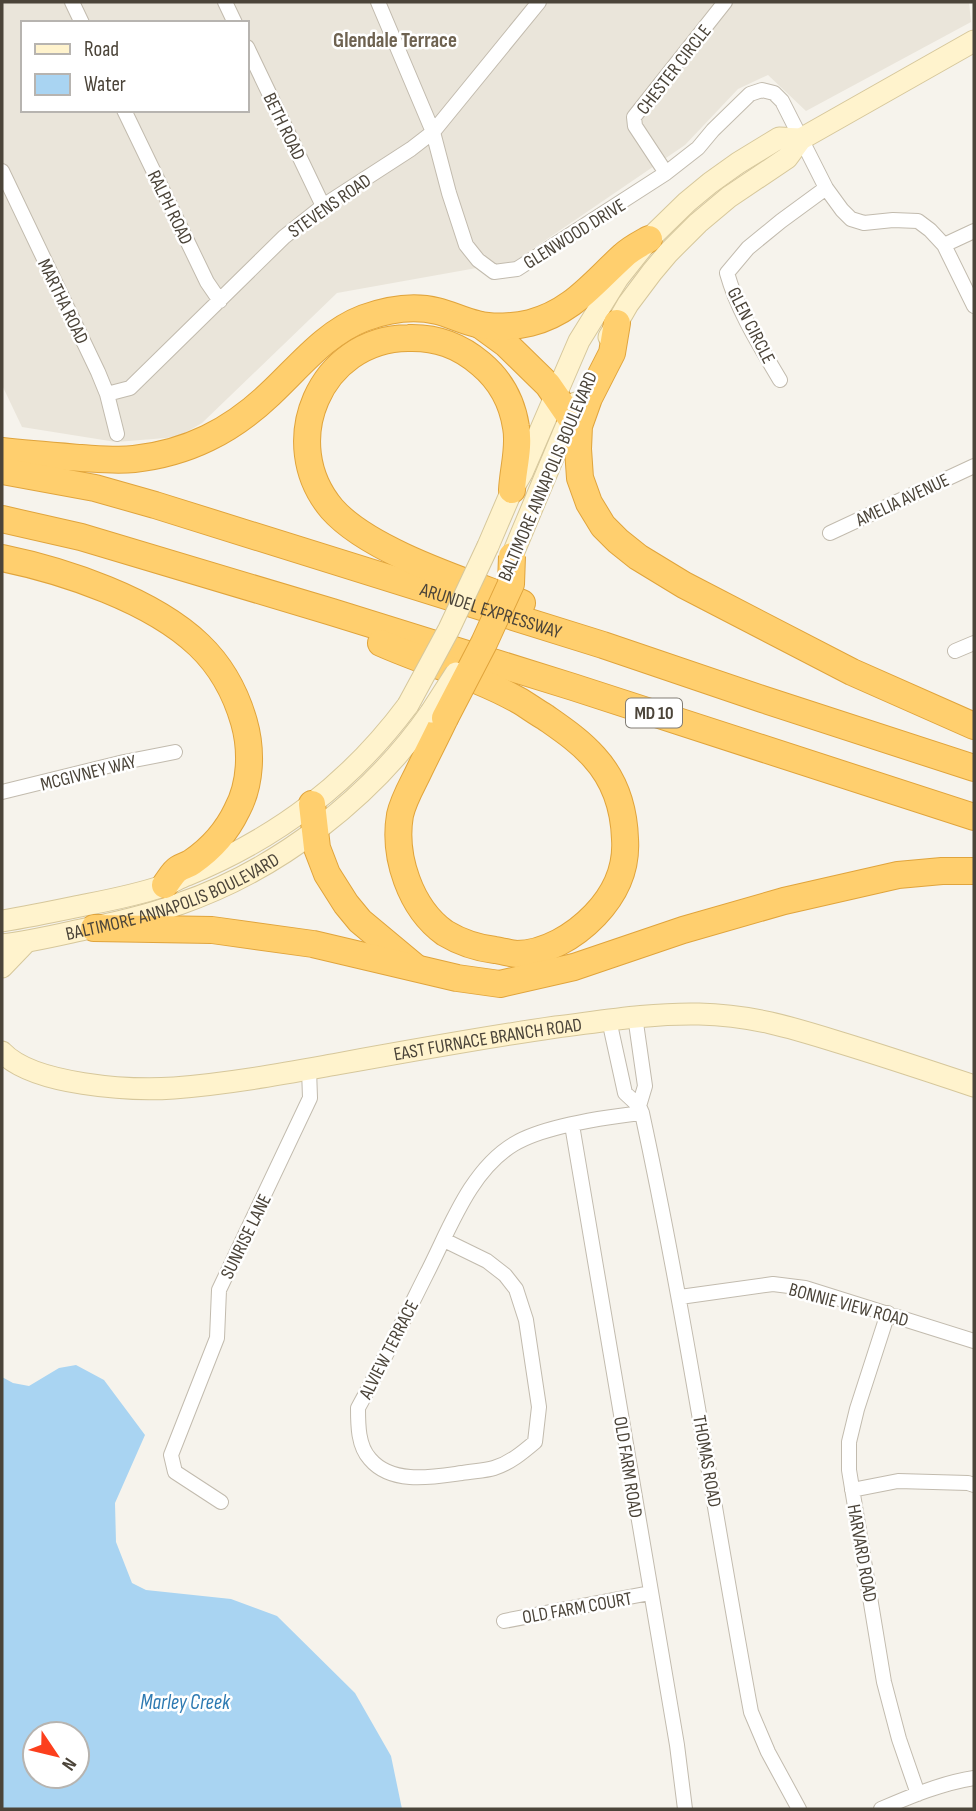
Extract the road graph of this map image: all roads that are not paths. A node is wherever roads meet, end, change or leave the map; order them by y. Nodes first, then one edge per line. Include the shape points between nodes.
1 (72, 2) edge
2 (225, 2) edge
3 (378, 2) edge
4 (539, 2) edge
5 (725, 2) edge
6 (81, 21) edge
7 (234, 21) edge
8 (974, 41) edge
9 (248, 49) edge
10 (125, 112) edge
11 (433, 132) junction
12 (801, 139) junction
13 (2, 171) edge
14 (666, 173) junction
15 (826, 188) junction
16 (323, 206) junction
17 (974, 232) edge
18 (649, 239) junction
19 (944, 246) junction
20 (220, 301) junction
21 (974, 306) edge
22 (617, 323) junction
23 (480, 325) junction
24 (780, 380) dead end
25 (107, 394) junction
26 (563, 406) junction
27 (117, 434) dead end
28 (2, 451) edge
29 (974, 466) edge
30 (2, 471) edge
31 (512, 490) junction
32 (2, 519) edge
33 (830, 533) dead end
34 (500, 551) junction
35 (2, 558) edge
36 (332, 612) junction
37 (974, 643) edge
38 (603, 645) junction
39 (955, 651) dead end
40 (438, 715) junction
41 (974, 726) edge
42 (175, 752) dead end
43 (974, 768) edge
44 (2, 792) edge
45 (313, 817) junction
46 (974, 817) edge
47 (974, 871) edge
48 (165, 885) junction
49 (2, 921) edge
50 (94, 928) junction
51 (26, 942) junction
52 (2, 945) edge
53 (2, 967) edge
54 (418, 970) junction
55 (635, 1016) junction
56 (610, 1020) junction
57 (3, 1055) edge
58 (309, 1069) junction
59 (974, 1086) edge
60 (640, 1109) junction
61 (572, 1125) junction
62 (444, 1240) junction
63 (680, 1297) junction
64 (888, 1313) junction
65 (974, 1341) edge
66 (974, 1485) edge
67 (852, 1490) junction
68 (221, 1503) dead end
69 (650, 1593) junction
70 (503, 1620) dead end
71 (974, 1778) edge
72 (918, 1794) junction
73 (685, 1809) edge
74 (799, 1809) edge
75 (881, 1809) edge

1 - 6 street
2 - 7 street
3 - 11 street, GLENWOOD DRIVE
4 - 11 street, STEVENS ROAD
5 - 14 street, CHESTER CIRCLE via 634,117 635,126
8 - 12 main road, BALTIMORE ANNAPOLIS BOULEVARD
9 - 16 street, BETH ROAD
10 - 20 street, RALPH ROAD
11 - 14 street, GLENWOOD DRIVE via 466,245 494,272 517,269
11 - 16 street, STEVENS ROAD
12 - 14 street, GLENWOOD DRIVE via 782,101 762,90 750,94 698,148
12 - 15 street
12 - 18 main road, BALTIMORE ANNAPOLIS BOULEVARD via 779,138 738,163
12 - 22 main road, BALTIMORE ANNAPOLIS BOULEVARD via 787,158 729,197 668,253
13 - 25 street, MARTHA ROAD
15 - 19 street via 851,219 864,223 918,221
15 - 24 street, GLEN CIRCLE via 748,248 727,273 745,320
16 - 20 street, STEVENS ROAD via 284,237
17 - 19 street
18 - 23 highway via 625,254 563,310 527,324
18 - 26 main road, BALTIMORE ANNAPOLIS BOULEVARD via 579,341
19 - 21 street
20 - 25 street, STEVENS ROAD via 130,388
22 - 26 main road, BALTIMORE ANNAPOLIS BOULEVARD via 590,372
22 - 41 highway via 612,353 579,426 580,478 603,526 638,557 684,585 852,673
23 - 26 highway via 516,353
23 - 28 highway via 434,310 398,309 364,318 331,336 230,427 162,454 105,459
25 - 27 street, MARTHA ROAD
26 - 31 main road, BALTIMORE ANNAPOLIS BOULEVARD
26 - 34 main road, BALTIMORE ANNAPOLIS BOULEVARD
29 - 33 street, AMELIA AVENUE
30 - 38 highway, ARUNDEL EXPRESSWAY / MD 10 via 95,488
31 - 34 main road, BALTIMORE ANNAPOLIS BOULEVARD
31 - 38 highway via 517,429 510,400 492,374 467,352 426,337 392,338 359,350 321,387 308,428 307,456 317,484 334,510 354,528 394,551 586,628
32 - 36 highway, MD 10 via 81,537
34 - 40 highway, bridge via 511,584 484,643
34 - 45 main road, BALTIMORE ANNAPOLIS BOULEVARD, bridge via 449,629 408,705
35 - 48 highway via 90,583 170,623 199,645 221,671 240,708 248,739 248,775 237,811 212,846 176,870
36 - 40 highway via 366,636 517,700 568,732 606,772 624,818 626,853 607,903 568,938 517,954 477,947 445,933 421,909 402,867 400,814
36 - 46 highway, MD 10
37 - 39 street
38 - 43 highway, ARUNDEL EXPRESSWAY / MD 10
40 - 45 main road, BALTIMORE ANNAPOLIS BOULEVARD via 354,799
42 - 44 street, MCGIVNEY WAY
45 - 48 main road, BALTIMORE ANNAPOLIS BOULEVARD via 276,830
45 - 50 main road, BALTIMORE ANNAPOLIS BOULEVARD via 253,870 220,888
45 - 54 highway via 317,848 346,904
47 - 54 highway via 898,875 784,901 574,967 500,984
48 - 49 main road, BALTIMORE ANNAPOLIS BOULEVARD
50 - 51 main road, BALTIMORE ANNAPOLIS BOULEVARD
50 - 54 highway via 212,930 313,944
51 - 52 main road, BALTIMORE ANNAPOLIS BOULEVARD
51 - 53 main road
55 - 56 main road, EAST FURNACE BRANCH ROAD
55 - 59 main road, EAST FURNACE BRANCH ROAD via 726,1015 774,1023
55 - 60 street, THOMAS ROAD via 645,1086
56 - 58 main road, EAST FURNACE BRANCH ROAD
56 - 60 street, THOMAS ROAD via 625,1093
57 - 58 main road, EAST FURNACE BRANCH ROAD via 54,1078 138,1089 248,1080
58 - 68 street, SUNRISE LANE via 310,1098 219,1290 217,1338 171,1455 175,1472
60 - 61 street, ALVIEW TERRACE
60 - 63 street, THOMAS ROAD
61 - 62 street, ALVIEW TERRACE via 514,1144 490,1163
61 - 69 street, OLD FARM ROAD
62 - 62 street, ALVIEW TERRACE via 487,1261 516,1289 526,1320 539,1407 535,1443 519,1457 494,1468 404,1476 384,1471 370,1460 362,1447 358,1408
63 - 64 street, BONNIE VIEW ROAD via 773,1284 805,1288
63 - 74 street, THOMAS ROAD via 751,1712
64 - 65 street, BONNIE VIEW ROAD
64 - 67 street, HARVARD ROAD via 849,1442
66 - 67 street via 898,1480
67 - 72 street, HARVARD ROAD via 884,1682
69 - 70 street, OLD FARM COURT
69 - 73 street, OLD FARM ROAD
71 - 72 street
72 - 75 street

